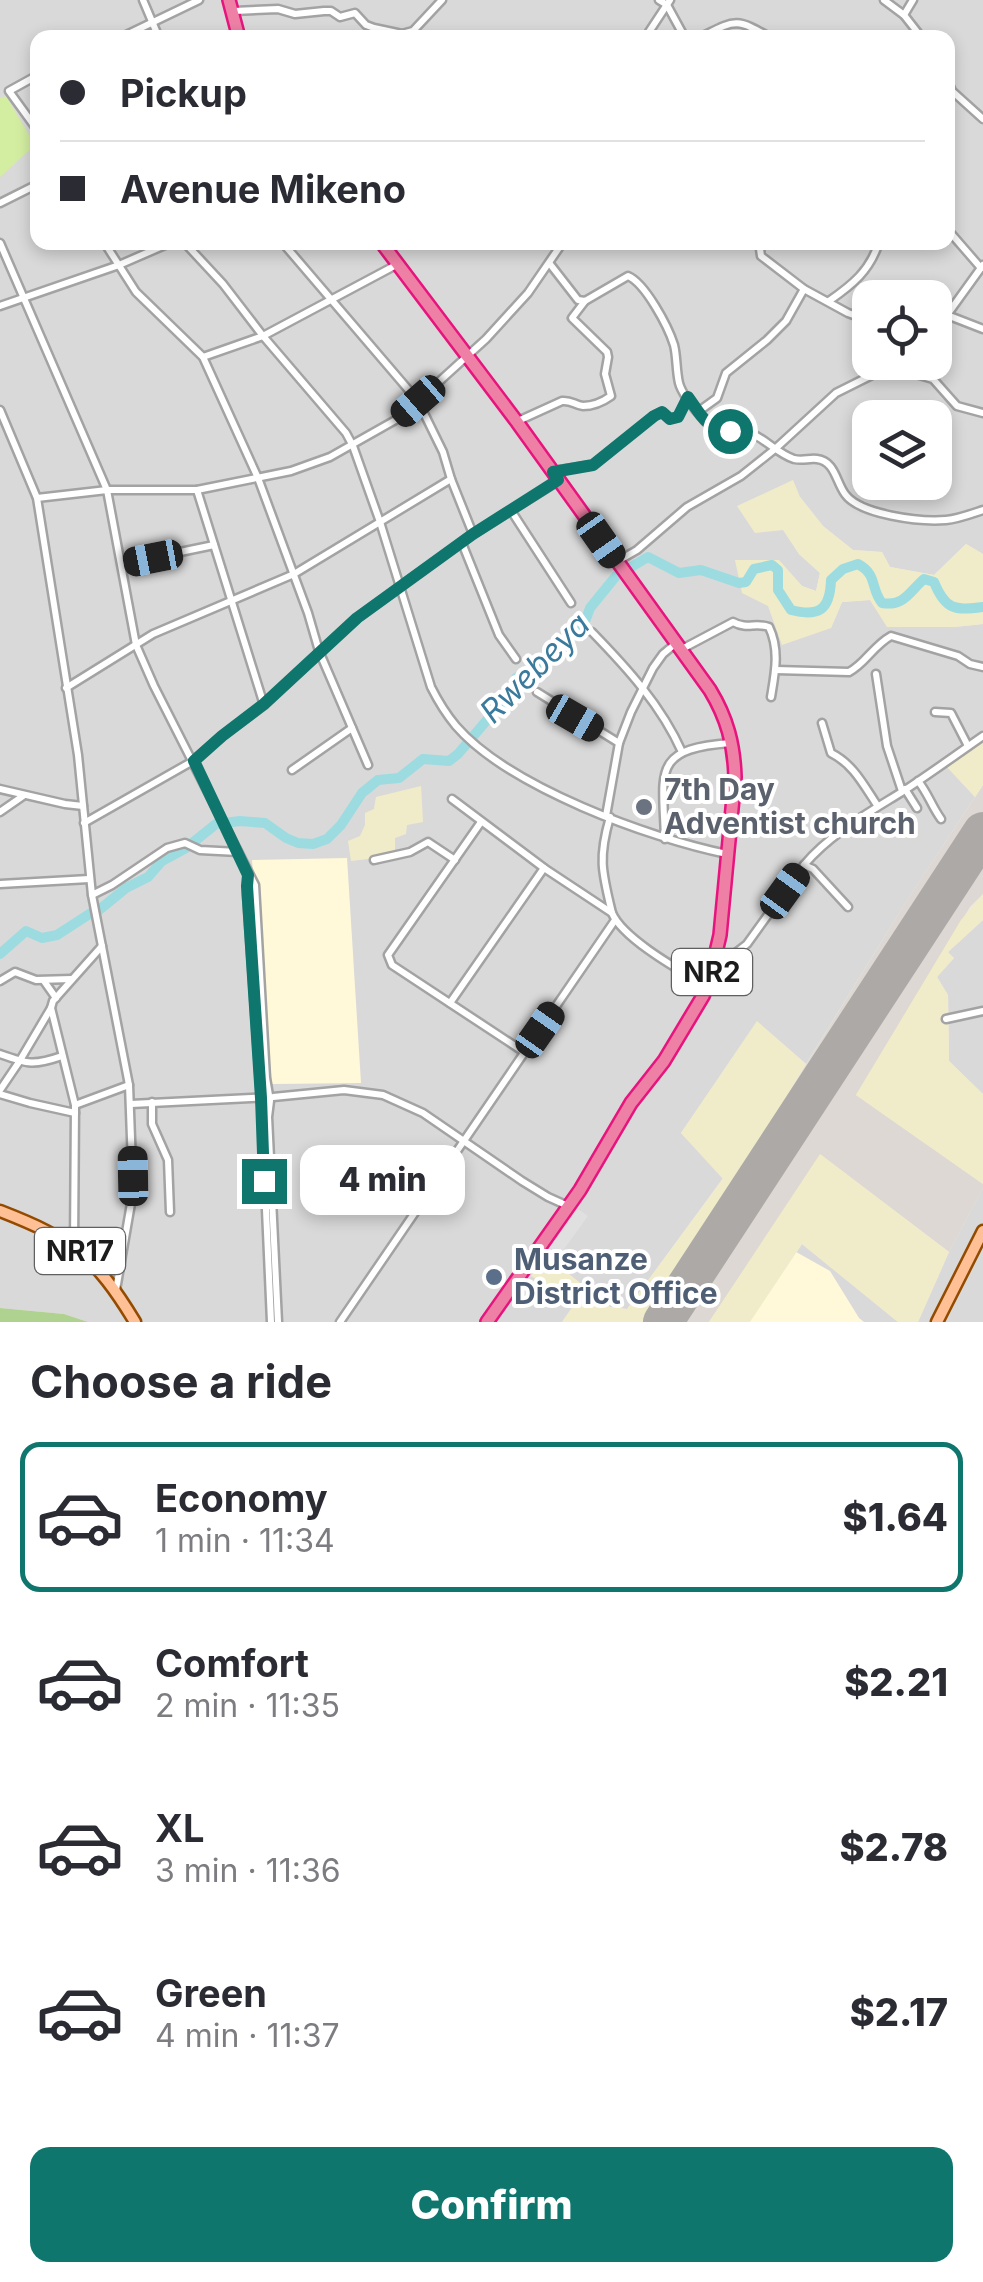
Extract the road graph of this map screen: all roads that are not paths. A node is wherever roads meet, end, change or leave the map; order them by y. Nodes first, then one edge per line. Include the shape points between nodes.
1 (143, 0) edge
2 (199, 0) edge
3 (442, 0) edge
4 (884, 0) edge
5 (913, 0) edge
6 (665, 2) edge
7 (231, 5) edge
8 (904, 16) junction
9 (153, 22) junction
10 (136, 30) edge
11 (156, 30) edge
12 (237, 30) edge
13 (383, 30) edge
14 (414, 30) edge
15 (649, 30) edge
16 (681, 30) edge
17 (716, 30) edge
18 (757, 30) edge
19 (915, 30) edge
20 (30, 79) edge
21 (955, 97) edge
22 (983, 119) edge
23 (30, 120) edge
24 (30, 188) edge
25 (0, 204) edge
26 (955, 237) edge
27 (0, 243) edge
28 (109, 250) edge
29 (154, 250) edge
30 (191, 250) edge
31 (289, 250) edge
32 (388, 250) edge
33 (558, 250) edge
34 (760, 250) edge
35 (877, 250) edge
36 (550, 263) junction
37 (400, 264) junction
38 (119, 265) junction
39 (982, 266) edge
40 (804, 289) junction
41 (22, 296) junction
42 (332, 299) junction
43 (585, 301) junction
44 (828, 301) junction
45 (0, 306) edge
46 (952, 308) edge
47 (852, 314) edge
48 (952, 317) edge
49 (983, 330) edge
50 (263, 336) junction
51 (467, 354) junction
52 (203, 357) junction
53 (861, 380) edge
54 (934, 380) edge
55 (688, 397) junction
56 (418, 401) junction
57 (0, 410) edge
58 (698, 412) junction
59 (983, 413) edge
60 (517, 422) junction
61 (353, 446) junction
62 (775, 449) junction
63 (556, 476) junction
64 (258, 478) junction
65 (450, 479) junction
66 (107, 490) junction
67 (197, 490) junction
68 (37, 498) junction
69 (983, 510) edge
70 (512, 511) junction
71 (380, 522) junction
72 (473, 534) junction
73 (462, 542) junction
74 (214, 545) junction
75 (122, 564) junction
76 (618, 564) junction
77 (294, 574) junction
78 (400, 587) junction
79 (231, 601) junction
80 (571, 603) dead end
81 (592, 632) dead end
82 (136, 645) junction
83 (678, 646) junction
84 (319, 651) junction
85 (516, 658) dead end
86 (983, 668) edge
87 (776, 670) junction
88 (876, 674) dead end
89 (66, 688) junction
90 (644, 689) junction
91 (537, 692) dead end
92 (771, 697) dead end
93 (264, 704) junction
94 (935, 712) dead end
95 (822, 723) dead end
96 (352, 728) junction
97 (983, 736) edge
98 (619, 743) junction
99 (732, 743) junction
100 (968, 746) junction
101 (682, 752) junction
102 (194, 761) junction
103 (368, 765) dead end
104 (292, 770) dead end
105 (918, 781) junction
106 (0, 789) edge
107 (904, 790) junction
108 (24, 795) junction
109 (452, 799) dead end
110 (877, 805) junction
111 (83, 806) junction
112 (917, 808) dead end
113 (0, 812) edge
114 (608, 817) junction
115 (941, 819) dead end
116 (481, 822) junction
117 (84, 823) junction
118 (665, 838) junction
119 (238, 852) junction
120 (727, 854) junction
121 (374, 860) dead end
122 (455, 860) junction
123 (804, 865) junction
124 (544, 868) junction
125 (90, 879) junction
126 (0, 884) edge
127 (92, 896) junction
128 (848, 907) dead end
129 (614, 916) junction
130 (102, 946) junction
131 (715, 960) junction
132 (72, 979) junction
133 (0, 981) edge
134 (44, 981) junction
135 (707, 986) junction
136 (56, 998) junction
137 (450, 1004) junction
138 (51, 1008) junction
139 (983, 1011) edge
140 (946, 1019) dead end
141 (524, 1052) junction
142 (0, 1054) edge
143 (62, 1056) junction
144 (19, 1062) junction
145 (129, 1085) junction
146 (0, 1092) edge
147 (265, 1097) junction
148 (152, 1102) junction
149 (131, 1104) junction
150 (75, 1109) junction
151 (464, 1141) junction
152 (568, 1206) junction
153 (0, 1211) edge
154 (170, 1212) dead end
155 (983, 1231) edge
156 (74, 1247) junction
157 (116, 1291) junction
158 (135, 1322) edge
159 (274, 1322) edge
160 (340, 1322) edge
161 (487, 1322) edge
162 (937, 1322) edge

1 - 9 street
2 - 9 street
3 - 14 street
4 - 8 street
5 - 8 street
6 - 15 street
6 - 16 street
7 - 12 highway
7 - 13 street via 295,14 356,12
8 - 19 street
9 - 10 street
9 - 11 street
17 - 18 street via 734,22
20 - 23 street via 8,91
21 - 22 street
24 - 25 street
26 - 39 street
27 - 41 street
28 - 38 street
29 - 38 street
30 - 50 street
31 - 42 street
32 - 37 highway, NR2
33 - 36 street
34 - 40 street
35 - 44 street via 856,282
36 - 43 street
36 - 51 street
37 - 42 street
37 - 51 highway, NR2
38 - 41 street
38 - 52 street via 136,292
39 - 46 street
40 - 44 street
40 - 58 street via 786,320 726,373 717,398
41 - 45 street
41 - 66 street
42 - 50 street
42 - 56 street
43 - 55 street via 628,276 639,282 668,330
43 - 60 street via 572,318 607,352 611,396 584,406 562,401
44 - 47 street
48 - 49 street
50 - 52 street
50 - 61 street
51 - 56 street
51 - 60 highway, NR2
52 - 64 street
53 - 62 street via 836,393
54 - 59 street via 956,406
55 - 58 street
55 - 63 street via 678,417 662,412 593,465
56 - 61 street
56 - 65 street
57 - 68 street
58 - 62 street via 717,429 754,434
60 - 63 highway, NR2
61 - 64 street
61 - 71 street
62 - 69 street via 828,464 844,494 874,513 950,520
62 - 76 street via 687,507
63 - 70 street
63 - 76 highway, NR2
64 - 67 street
64 - 77 street
65 - 71 street
65 - 72 street
66 - 67 street
66 - 68 street
66 - 75 street
67 - 74 street
68 - 89 street
70 - 72 street
70 - 80 street
71 - 77 street
71 - 78 street
72 - 73 street
73 - 78 street
73 - 85 street via 498,634
74 - 75 street
74 - 79 street
75 - 82 street
76 - 83 highway, NR2
77 - 79 street
77 - 84 street
78 - 84 street
78 - 114 street via 431,687 457,727 535,784
79 - 82 street
79 - 93 street
81 - 90 street
82 - 89 street
82 - 102 street
83 - 87 street via 733,622 763,625 772,635
83 - 90 street via 664,654
83 - 99 highway, NR2 via 721,708
84 - 93 street
84 - 96 street
86 - 87 street via 891,636 849,672
87 - 92 street
88 - 107 street via 887,746
89 - 111 street
90 - 98 street
90 - 101 street
91 - 98 street
93 - 102 street
94 - 100 street via 951,713
95 - 110 street via 830,753 845,760
96 - 103 street
96 - 104 street
97 - 100 street
98 - 114 street
99 - 101 street
99 - 120 highway, NR2
100 - 105 street
101 - 118 street via 666,769
102 - 117 street
102 - 119 street
105 - 107 street
105 - 115 street
106 - 108 street
107 - 110 street
107 - 112 street
108 - 111 street
108 - 113 street
109 - 116 street
110 - 123 street
111 - 117 street
114 - 118 street
114 - 129 street via 601,859
116 - 122 street
116 - 124 street
117 - 125 street
118 - 120 street
119 - 127 street via 185,843 167,848
119 - 147 street via 256,891
120 - 131 highway, NR2
121 - 122 street via 428,842
122 - 137 street via 388,955 392,965
123 - 128 street
123 - 131 street via 747,944
124 - 129 street
124 - 137 street
125 - 126 street
125 - 127 street
127 - 130 street
129 - 135 street via 646,947
129 - 141 street
130 - 132 street
130 - 145 street
131 - 135 highway, NR2
132 - 134 street
132 - 136 street
133 - 134 street via 15,972
134 - 136 street
135 - 152 highway, NR2
136 - 138 street
137 - 141 street
138 - 143 street
138 - 144 street
139 - 140 street
141 - 151 street
142 - 144 street
143 - 144 street
143 - 150 street
144 - 146 street
145 - 149 street
145 - 150 street
146 - 150 street via 30,1104
147 - 148 street
147 - 151 street via 383,1094
147 - 159 street
148 - 149 street
148 - 154 street via 152,1124 168,1160
149 - 157 street via 133,1192
150 - 156 street
151 - 152 street
151 - 160 street
152 - 161 highway, NR2
153 - 156 main road, NR17
155 - 162 main road
156 - 157 main road, NR17
157 - 158 main road, NR17

